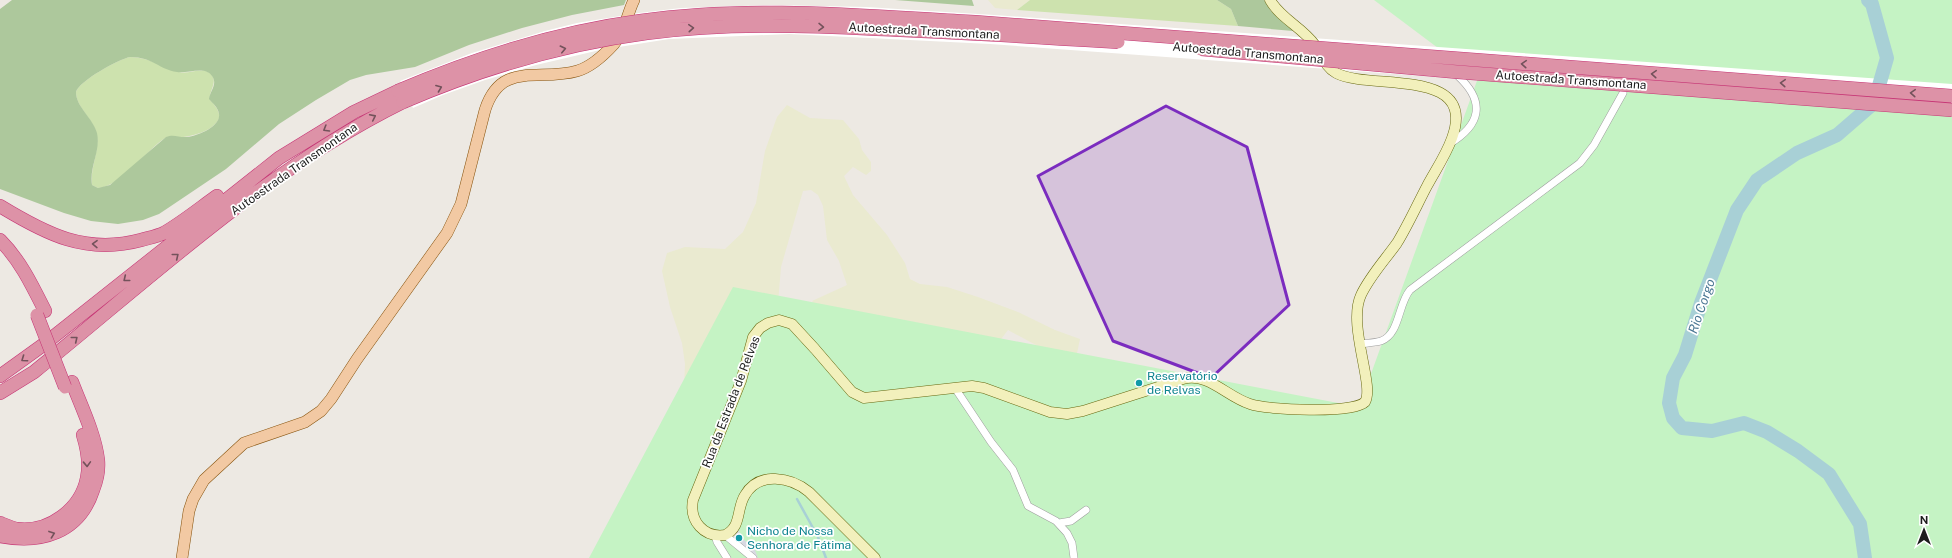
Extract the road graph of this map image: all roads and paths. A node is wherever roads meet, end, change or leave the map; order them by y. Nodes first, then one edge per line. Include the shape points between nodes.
1 (634, 0) edge
2 (1270, 0) edge
3 (1458, 76) dead end
4 (1623, 93) dead end
5 (1952, 96) edge
6 (400, 97) junction
7 (1952, 110) edge
8 (1449, 144) junction
9 (244, 184) junction
10 (0, 206) edge
11 (0, 240) edge
12 (0, 252) edge
13 (41, 313) junction
14 (1359, 344) junction
15 (34, 372) junction
16 (0, 376) edge
17 (68, 384) junction
18 (955, 388) junction
19 (0, 393) edge
20 (0, 403) edge
21 (1086, 510) dead end
22 (0, 523) edge
23 (1059, 523) junction
24 (720, 535) junction
25 (0, 536) edge
26 (182, 558) edge
27 (727, 558) edge
28 (753, 558) edge
29 (875, 558) edge
30 (1074, 558) edge

1 - 26 main road via 617,40 601,57 578,71 515,76 500,83 495,89 485,110 459,210 447,233 321,411 305,422 244,443 204,480 189,511
2 - 8 street, Rua da Estrada de Relvas via 1278,12 1314,44 1328,67 1337,74 1356,79 1423,86 1442,93 1451,103 1455,114 1455,125
3 - 8 street via 1472,91 1476,114 1467,132
4 - 14 street via 1594,146 1580,164 1410,290 1389,336 1380,341
5 -> 6 highway, Autoestrada Transmontana, bridge via 975,22 859,15 782,14 661,18 580,32 482,58
6 -> 7 highway, Autoestrada Transmontana, bridge via 509,64 608,39 687,29 780,26 908,30 1150,44 1458,72
6 -> 9 highway, Autoestrada Transmontana via 348,116 279,158
15 -> 6 highway, Autoestrada Transmontana via 252,195
8 - 14 street, Rua da Estrada de Relvas via 1399,238 1362,294 1358,305
9 -> 10 highway via 228,188 163,234 122,245 65,240
9 -> 16 highway, Autoestrada Transmontana via 43,346
11 - 13 highway via 12,252 30,279
12 - 13 highway
13 - 17 highway, bridge
14 - 18 street, Rua da Estrada de Relvas via 1368,396 1363,405 1349,408 1277,409 1257,406 1244,402 1205,379 1194,377 1067,414 1046,411 980,387
15 - 19 highway, Autoestrada Transmontana
15 - 20 highway via 29,382
17 -> 22 highway via 88,461 88,477 82,493 72,508 56,522 35,529 16,529
25 -> 17 highway via 16,539 44,537 61,531 81,515 90,498 97,478 98,460 92,436
18 - 23 street via 1013,470 1028,506
18 - 24 street, Rua da Estrada de Relvas via 872,398 860,397 852,392 792,324 779,320 765,324 753,337 741,381 693,500 693,515 697,524 704,531
21 - 23 street via 1071,521
23 - 30 street via 1071,538
24 - 27 street via 717,542
24 - 28 street
24 - 29 street via 736,526 749,490 763,480 783,479 805,489

